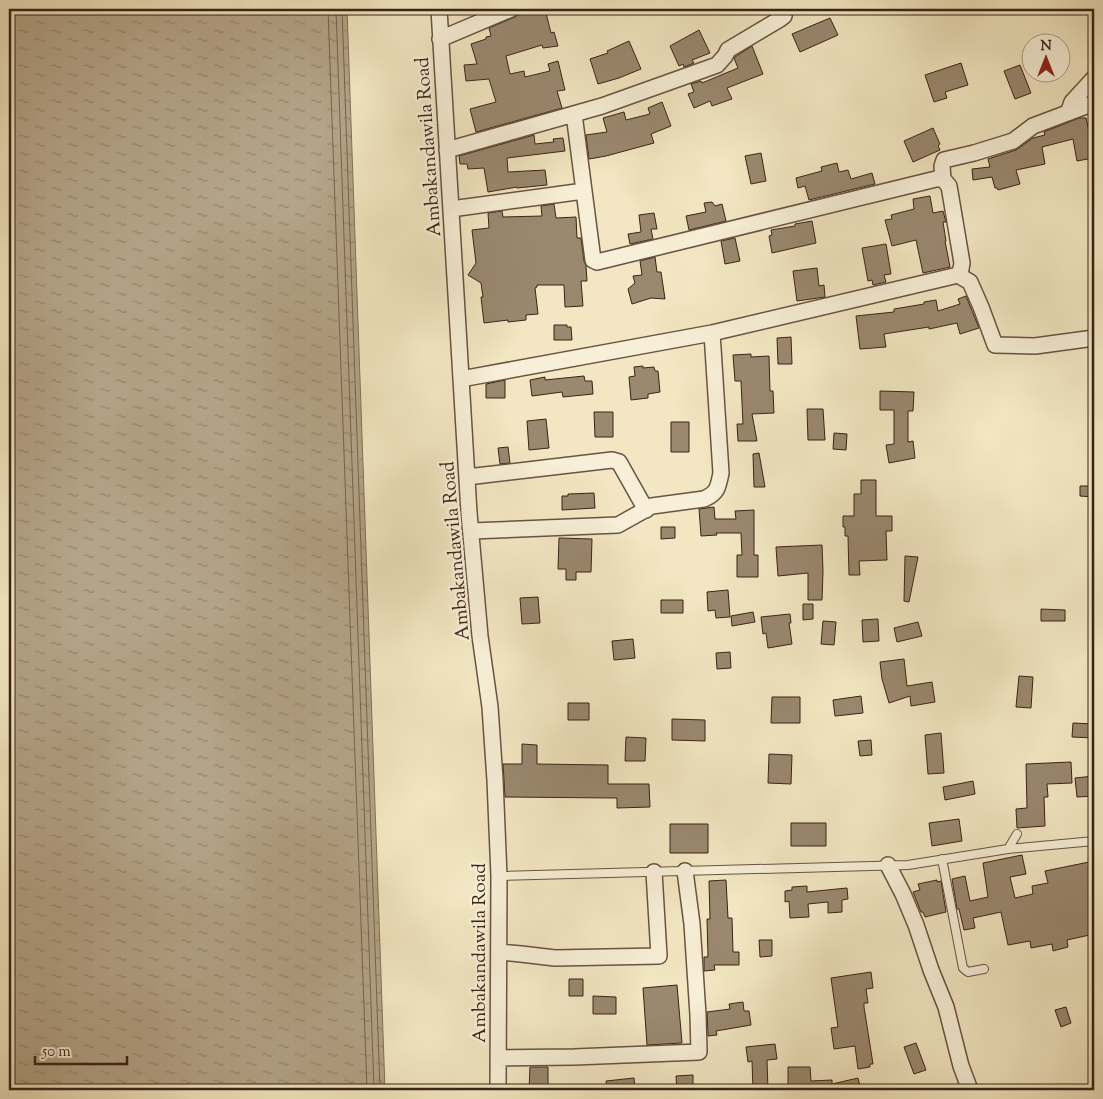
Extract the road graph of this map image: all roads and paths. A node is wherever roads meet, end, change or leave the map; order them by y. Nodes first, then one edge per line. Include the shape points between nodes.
1 (439, 9) edge
2 (511, 9) edge
3 (780, 9) edge
4 (440, 39) junction
5 (1094, 78) edge
6 (1094, 103) edge
7 (1068, 113) junction
8 (574, 114) junction
9 (447, 150) junction
10 (943, 179) junction
11 (584, 191) junction
12 (451, 209) junction
13 (958, 275) junction
14 (712, 333) junction
15 (1094, 338) edge
16 (461, 380) junction
17 (467, 477) junction
18 (646, 510) junction
19 (471, 531) junction
20 (1017, 834) dead end
21 (1094, 841) edge
22 (1008, 849) junction
23 (942, 859) junction
24 (888, 865) junction
25 (685, 871) junction
26 (654, 872) junction
27 (499, 876) junction
28 (499, 952) junction
29 (984, 969) dead end
30 (498, 1058) junction
31 (498, 1090) edge
32 (970, 1090) edge

1 - 4 street, Ambakandawila Road
2 - 4 street
3 - 8 street via 784,16 780,20 728,50 716,65
4 - 9 street, Ambakandawila Road
5 - 7 street via 1072,102
6 - 7 street
7 - 10 street via 1033,126 1013,141 944,160
8 - 9 street
8 - 11 street
9 - 12 street, Ambakandawila Road
10 - 11 street via 597,262 593,260
10 - 13 street via 949,186 962,263
11 - 12 street
12 - 16 street, Ambakandawila Road
13 - 14 street
13 - 15 street via 970,282 995,345 1035,346
14 - 16 street
14 - 18 street via 721,473 717,488 704,499 652,506
16 - 17 street, Ambakandawila Road
17 - 18 street via 612,460 619,462
17 - 19 street, Ambakandawila Road
18 - 19 street via 618,525
19 - 27 street, Ambakandawila Road via 490,707
20 - 22 lane
21 - 22 lane
22 - 23 lane
23 - 24 lane
23 - 29 lane via 963,968 968,972
24 - 25 lane
24 - 32 street via 916,925 946,1007
25 - 26 lane
25 - 30 street via 692,924 699,1052
26 - 27 lane
26 - 28 street via 659,956 555,958
27 - 28 street, Ambakandawila Road
28 - 30 street, Ambakandawila Road
30 - 31 street, Ambakandawila Road

